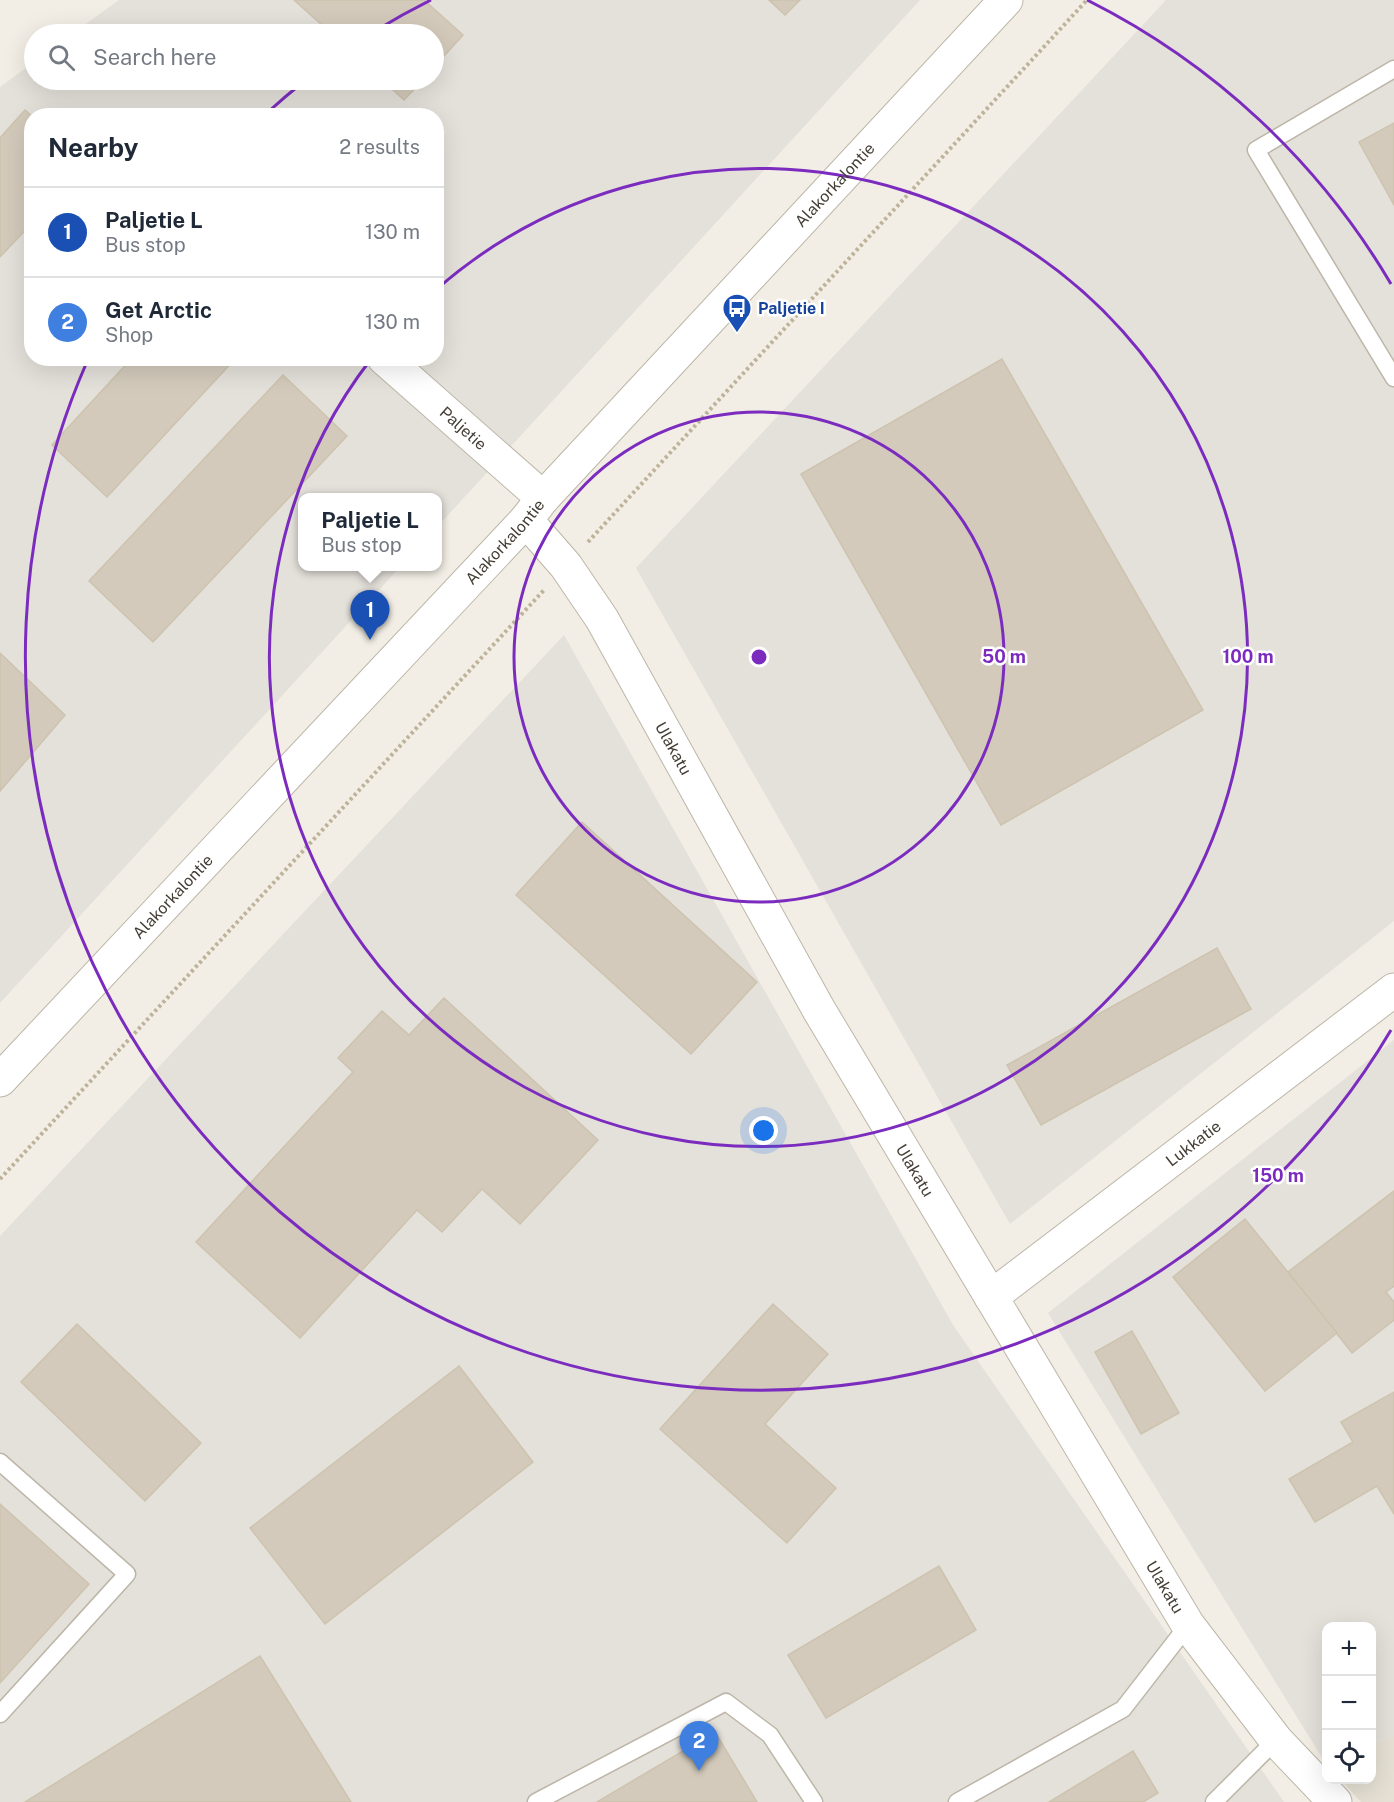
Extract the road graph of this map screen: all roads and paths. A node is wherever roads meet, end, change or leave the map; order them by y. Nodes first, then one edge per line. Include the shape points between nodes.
1 (1006, 0) edge
2 (1394, 69) edge
3 (392, 366) edge
4 (1394, 378) edge
5 (535, 509) junction
6 (1394, 990) edge
7 (0, 1080) edge
8 (991, 1297) junction
9 (0, 1462) edge
10 (1188, 1625) junction
11 (0, 1714) edge
12 (1276, 1740) junction
13 (536, 1802) edge
14 (814, 1802) edge
15 (957, 1802) edge
16 (1214, 1802) edge
17 (1335, 1802) edge

1 - 5 street, Alakorkalontie
2 - 4 lane via 1256,150
3 - 5 street, Paljetie
5 - 7 street, Alakorkalontie
5 - 8 street, Ulakatu via 566,566 602,619 819,1010
6 - 8 street, Lukkatie
8 - 10 street, Ulakatu
9 - 11 lane via 127,1574
10 - 12 street, Ulakatu
10 - 15 lane via 1123,1709
12 - 16 lane
12 - 17 street, Ulakatu
13 - 14 lane via 726,1702 770,1735

